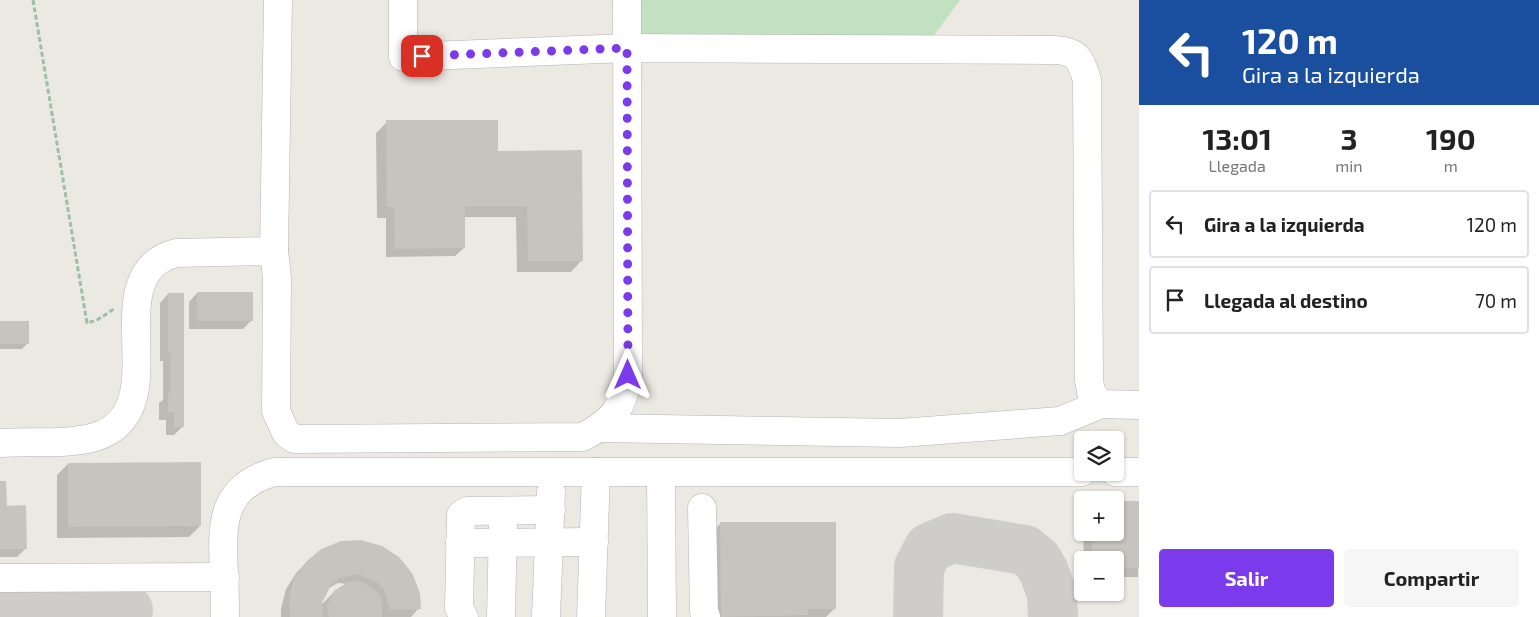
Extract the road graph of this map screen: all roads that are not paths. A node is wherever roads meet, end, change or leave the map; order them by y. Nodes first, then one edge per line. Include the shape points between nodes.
1 (278, 0) edge
2 (403, 0) edge
3 (627, 0) edge
4 (627, 48) junction
5 (274, 251) junction
6 (1101, 404) junction
7 (1139, 405) edge
8 (599, 428) junction
9 (0, 442) edge
10 (596, 472) junction
11 (1074, 472) edge
12 (1124, 472) edge
13 (1139, 472) edge
14 (552, 473) junction
15 (661, 473) junction
16 (702, 508) dead end
17 (502, 510) junction
18 (551, 510) junction
19 (549, 542) junction
20 (594, 542) junction
21 (503, 543) junction
22 (460, 544) junction
23 (225, 577) junction
24 (0, 578) edge
25 (225, 617) edge
26 (464, 617) edge
27 (501, 617) edge
28 (546, 617) edge
29 (591, 617) edge
30 (662, 617) edge
31 (706, 617) edge

1 - 5 street
2 - 4 street via 403,57
3 - 4 street
4 - 6 street via 1054,50 1074,54 1080,60 1087,80 1089,380 1091,392
4 - 8 street via 628,375 616,413
5 - 8 street via 277,278 276,411 286,433 294,439 583,437
5 - 9 street via 165,256 140,284 134,397 121,420 110,430 95,436
6 - 7 street
6 - 8 street via 1060,421 900,433
10 - 14 street
10 - 15 street
10 - 20 street
11 - 15 street
12 - 13 street
14 - 18 street
14 - 23 street via 274,472 261,475 239,491 224,518
15 - 30 street
16 - 31 street
17 - 18 street
17 - 21 street
17 - 22 street via 464,512
18 - 19 street
19 - 20 street
19 - 21 street
19 - 28 street
20 - 29 street
21 - 22 street
21 - 27 street
22 - 26 street via 459,608
23 - 24 street
23 - 25 street

